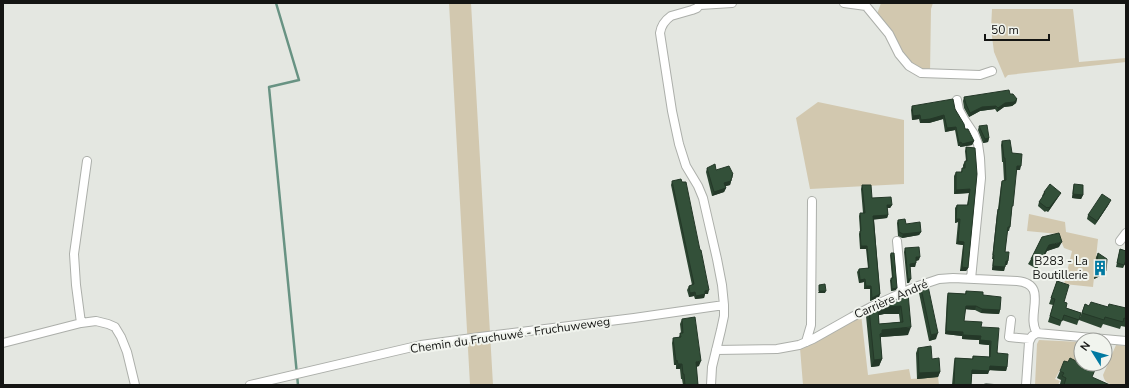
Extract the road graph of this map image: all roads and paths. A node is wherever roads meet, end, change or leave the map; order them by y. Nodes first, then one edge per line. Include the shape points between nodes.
1 (732, 3) edge
2 (844, 3) edge
3 (701, 4) edge
4 (992, 71) dead end
5 (957, 100) dead end
6 (87, 161) dead end
7 (812, 201) dead end
8 (1126, 233) edge
9 (897, 241) dead end
10 (1120, 241) dead end
11 (971, 279) junction
12 (902, 294) junction
13 (724, 305) junction
14 (1011, 320) dead end
15 (81, 324) junction
16 (1037, 333) junction
17 (1030, 339) junction
18 (1126, 341) edge
19 (806, 342) junction
20 (3, 343) edge
21 (716, 350) junction
22 (135, 385) edge
23 (250, 385) edge
24 (711, 385) edge
25 (1026, 385) edge

1 - 3 street
2 - 4 street via 866,6 889,34 899,54 909,66 921,73 980,75
3 - 13 street via 692,10 671,16 662,26 660,38 679,144 686,166 705,205
5 - 11 street via 959,110 978,144 980,158 981,178
6 - 15 street via 74,254
7 - 19 street via 811,325
8 - 10 street
9 - 12 street
11 - 12 street, Carrière André via 939,280
11 - 16 street, Carrière André via 1024,282 1032,286 1035,294 1033,324
12 - 19 street, Carrière André via 860,312
13 - 21 street via 723,324
13 - 23 street, Chemin du Fruchuwé - Fruchuweweg via 422,345
14 - 17 street via 1009,337
15 - 20 street
15 - 22 street via 96,321 115,327 127,352
16 - 17 street
16 - 18 street
17 - 25 street
19 - 21 street, Carrière André via 784,348
21 - 24 street

